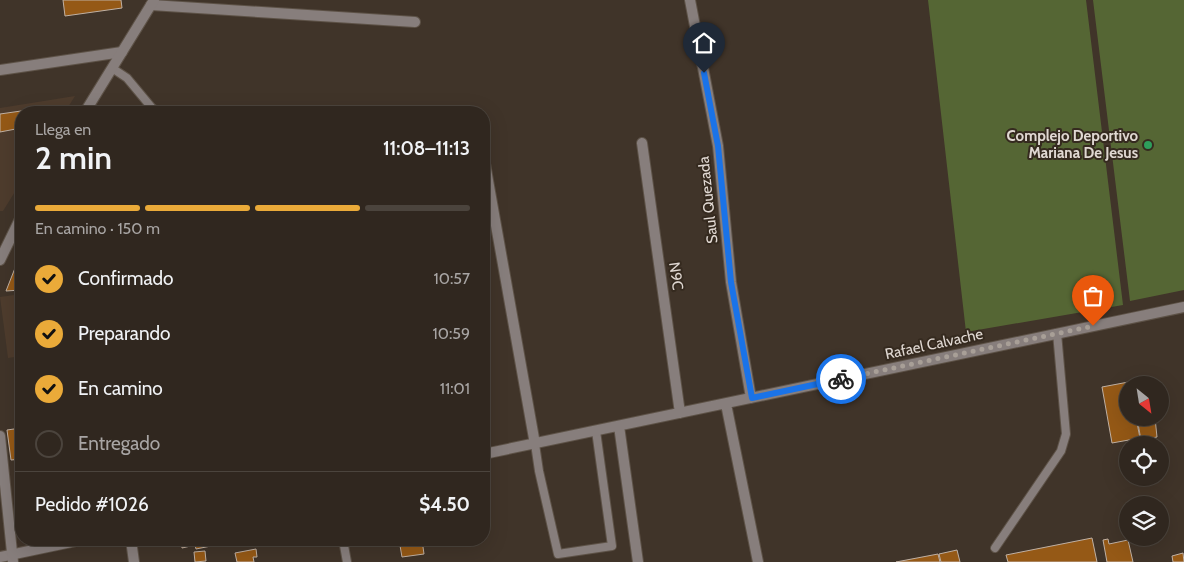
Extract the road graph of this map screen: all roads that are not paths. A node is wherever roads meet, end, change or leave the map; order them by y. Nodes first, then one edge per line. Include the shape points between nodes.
1 (690, 0) edge
2 (152, 3) edge
3 (415, 22) dead end
4 (122, 52) junction
5 (112, 68) junction
6 (0, 70) edge
7 (89, 106) edge
8 (150, 106) edge
9 (642, 143) dead end
10 (490, 192) edge
11 (15, 229) edge
12 (10, 239) junction
13 (15, 239) edge
14 (1, 257) edge
15 (1184, 306) edge
16 (1057, 333) junction
17 (752, 398) junction
18 (726, 404) junction
19 (680, 413) junction
20 (619, 426) junction
21 (596, 431) junction
22 (0, 436) edge
23 (535, 444) junction
24 (490, 453) edge
25 (58, 546) edge
26 (132, 546) edge
27 (344, 546) edge
28 (995, 548) dead end
29 (0, 557) edge
30 (13, 558) edge
31 (134, 562) edge
32 (347, 562) edge
33 (638, 562) edge
34 (758, 562) edge

1 - 17 street, Saul Quezada via 718,146 731,282
2 - 3 street
2 - 4 street
4 - 5 street
4 - 6 street
5 - 7 street
5 - 8 lane via 127,78
9 - 19 street, N9C
10 - 23 street
11 - 12 street
12 - 13 lane
12 - 14 street
15 - 16 street, Rafael Calvache
16 - 17 street, Rafael Calvache
16 - 28 lane via 1066,434 1061,451
17 - 18 street, Rafael Calvache
18 - 19 street, Rafael Calvache
18 - 34 street
19 - 20 street, Rafael Calvache
20 - 21 street, Rafael Calvache
20 - 33 street
21 - 23 street, Rafael Calvache
21 - 23 lane via 612,546 558,554
22 - 30 street
23 - 24 street, Rafael Calvache
25 - 30 street
26 - 31 street
27 - 32 lane
29 - 30 street

